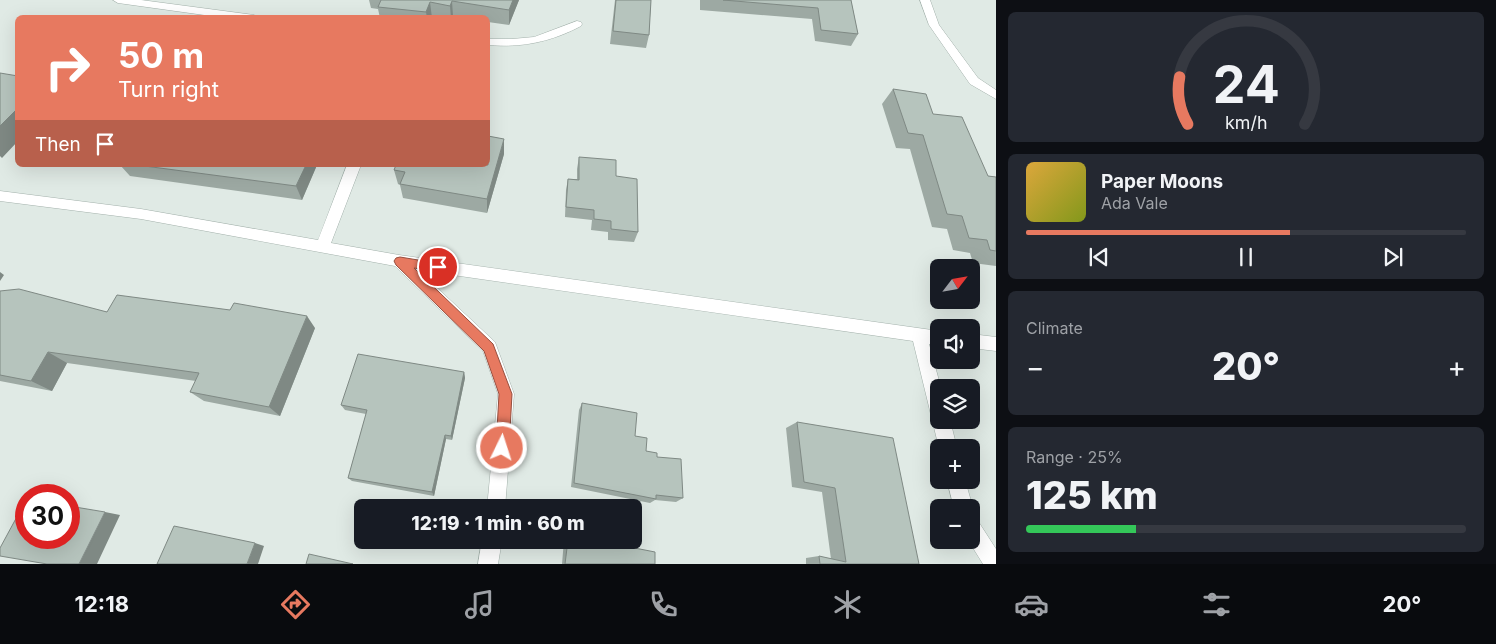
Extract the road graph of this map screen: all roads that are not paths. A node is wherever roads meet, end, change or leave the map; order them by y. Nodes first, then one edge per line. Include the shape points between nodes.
1 (118, 0) edge
2 (925, 0) edge
3 (231, 15) edge
4 (577, 24) dead end
5 (490, 42) edge
6 (996, 95) edge
7 (353, 167) edge
8 (0, 196) edge
9 (323, 246) junction
10 (400, 261) junction
11 (919, 335) junction
12 (930, 337) edge
13 (980, 342) edge
14 (996, 344) edge
15 (930, 379) edge
16 (497, 499) edge
17 (980, 542) edge
18 (490, 549) edge
19 (488, 564) edge
20 (994, 564) edge

1 - 3 street
2 - 6 street via 934,26 974,81
4 - 5 street via 534,42
7 - 9 street
8 - 9 street via 141,214
9 - 10 street
10 - 11 street
10 - 16 street via 489,348 506,394
11 - 12 street
11 - 15 street
13 - 14 street
17 - 20 street
18 - 19 street

